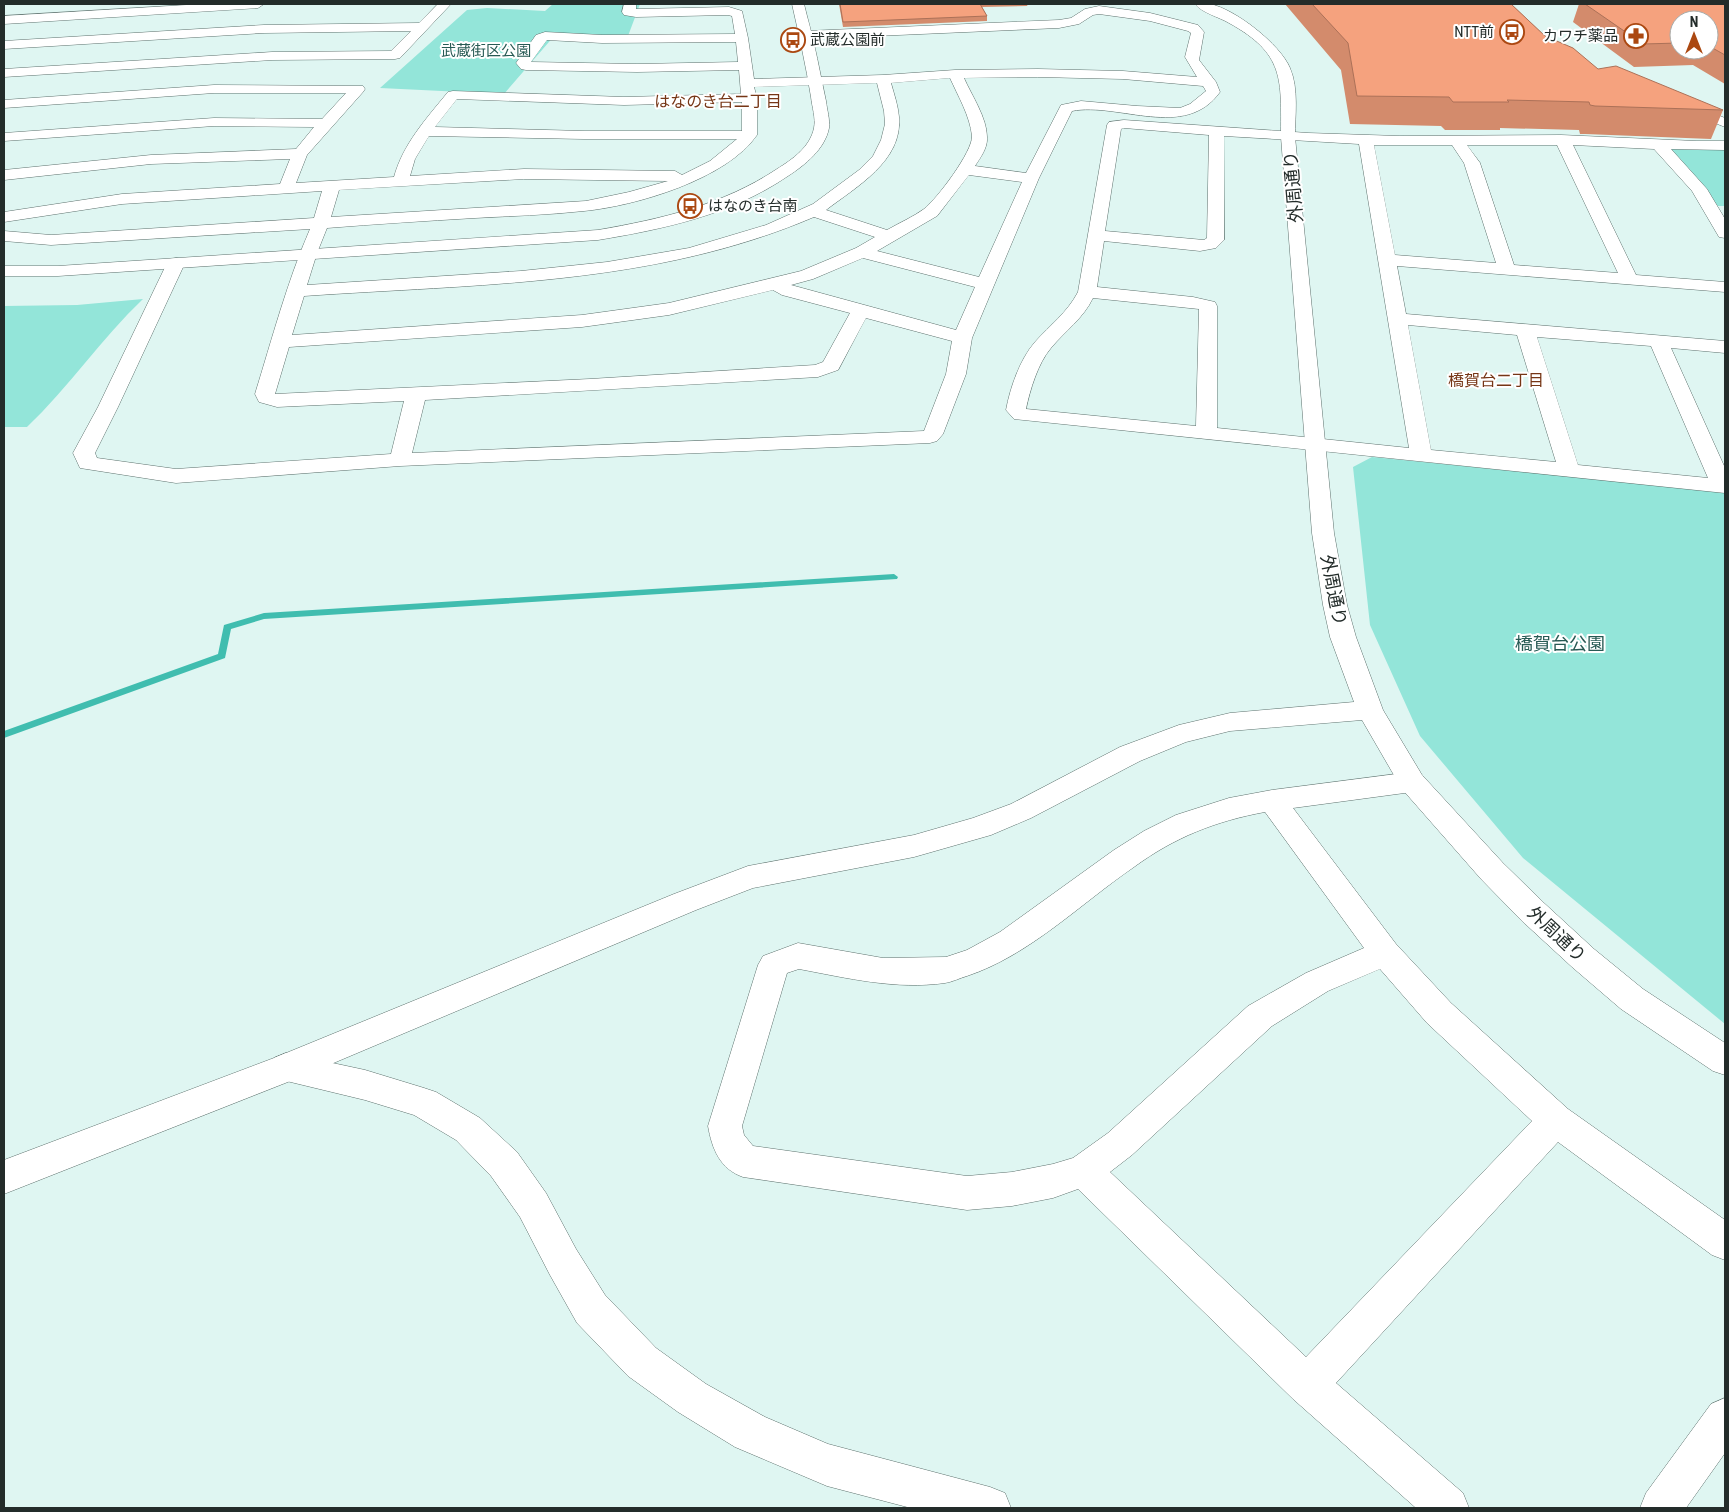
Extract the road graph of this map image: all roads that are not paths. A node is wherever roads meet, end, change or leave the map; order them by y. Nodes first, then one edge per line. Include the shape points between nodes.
1 (258, 4) edge
2 (445, 4) edge
3 (630, 4) edge
4 (798, 4) edge
5 (1201, 4) edge
6 (181, 6) edge
7 (4, 20) edge
8 (422, 26) junction
9 (806, 35) junction
10 (742, 38) junction
11 (4, 45) edge
12 (123, 65) junction
13 (744, 66) junction
14 (4, 73) edge
15 (955, 74) junction
16 (883, 79) junction
17 (815, 81) junction
18 (1209, 82) junction
19 (746, 83) junction
20 (98, 97) junction
21 (750, 98) junction
22 (1672, 101) edge
23 (4, 104) edge
24 (326, 123) junction
25 (1725, 123) edge
26 (424, 131) junction
27 (1217, 131) junction
28 (750, 135) junction
29 (4, 137) edge
30 (1288, 137) junction
31 (1366, 140) junction
32 (1561, 140) junction
33 (1457, 141) junction
34 (1658, 144) junction
35 (1725, 145) edge
36 (300, 154) junction
37 (965, 170) junction
38 (4, 175) edge
39 (692, 177) junction
40 (1031, 178) junction
41 (402, 182) junction
42 (332, 186) junction
43 (286, 189) junction
44 (813, 211) junction
45 (4, 217) edge
46 (321, 222) junction
47 (1725, 233) edge
48 (1095, 235) junction
49 (4, 236) edge
50 (888, 236) junction
51 (862, 252) junction
52 (308, 253) junction
53 (1387, 260) junction
54 (176, 263) junction
55 (1506, 268) junction
56 (4, 271) edge
57 (1629, 278) junction
58 (775, 284) junction
59 (985, 284) junction
60 (1725, 287) edge
61 (298, 291) junction
62 (1087, 292) junction
63 (860, 311) junction
64 (1398, 319) junction
65 (1525, 330) junction
66 (962, 338) junction
67 (1658, 341) junction
68 (280, 342) junction
69 (1725, 346) edge
70 (416, 393) junction
71 (1206, 434) junction
72 (1316, 445) junction
73 (1420, 456) junction
74 (400, 460) junction
75 (1569, 470) junction
76 (1724, 486) edge
77 (1370, 710) junction
78 (1412, 782) junction
79 (1272, 800) junction
80 (1385, 953) junction
81 (1725, 1061) edge
82 (286, 1068) junction
83 (1556, 1120) junction
84 (1084, 1171) junction
85 (4, 1177) edge
86 (1725, 1242) edge
87 (1307, 1385) junction
88 (1725, 1418) edge
89 (990, 1508) edge
90 (1448, 1508) edge
91 (1661, 1508) edge

1 - 6 street
2 - 8 street
3 - 10 street via 628,12 636,13 735,12
4 - 9 street
5 - 30 street, 外周通り via 1247,28 1274,52 1287,81
6 - 7 street
8 - 11 street via 264,29
8 - 12 street via 395,55 272,56
9 - 17 street
9 - 18 street via 1059,24 1099,10 1193,28 1198,32 1192,58
10 - 13 street
10 - 13 street via 545,36 522,63 526,66 575,68
12 - 14 street
12 - 20 street
13 - 19 street
15 - 16 street
15 - 18 street via 1123,75
15 - 37 street via 977,123 980,138
16 - 17 street
16 - 44 street via 893,117 884,148 866,173
17 - 19 street
17 - 52 street via 822,124 816,142 804,158 776,179 735,200 688,216 598,235
18 - 40 street via 1213,92 1187,112 1081,105 1066,108
19 - 21 street
20 - 23 street
20 - 24 street via 214,89 358,89
21 - 26 street via 624,101 453,95
21 - 28 street
22 - 25 street
24 - 29 street via 214,122
24 - 36 street
26 - 28 street
26 - 41 street via 407,159
27 - 30 street
27 - 48 street via 1114,125
27 - 48 street via 1215,240 1200,246
28 - 39 street via 718,164
30 - 31 street
30 - 72 street, 外周通り
31 - 33 street
31 - 53 street
32 - 33 street
32 - 34 street
32 - 57 street
33 - 55 street via 1472,163
34 - 35 street
34 - 47 street via 1699,189
36 - 38 street via 183,157
36 - 43 street
37 - 40 street
37 - 50 street via 932,212
39 - 41 street via 524,174
39 - 46 street via 664,188 586,206
40 - 59 street
41 - 42 street
42 - 43 street
42 - 46 street
43 - 45 street via 122,199
44 - 50 street
44 - 61 street via 730,243 633,264 535,275
46 - 49 street via 65,240
46 - 52 street
48 - 62 street
50 - 51 street
51 - 58 street via 834,265
51 - 59 street
52 - 54 street
52 - 61 street
53 - 55 street
53 - 64 street
54 - 56 street via 58,271
54 - 74 street via 84,453 88,463 176,476
55 - 57 street
57 - 60 street
58 - 63 street via 788,291
58 - 68 street via 669,309 582,321
59 - 66 street
61 - 68 street
62 - 71 street via 1208,306
62 - 71 street via 1078,310 1041,347 1020,388 1016,410 1022,415
63 - 66 street
63 - 70 street via 830,366 818,371
64 - 65 street
64 - 73 street
65 - 67 street
65 - 75 street
66 - 74 street via 956,374 933,434 924,439
67 - 69 street
67 - 76 street
68 - 70 street via 266,398 277,401
70 - 74 street
71 - 72 street
72 - 73 street
72 - 77 street, 外周通り via 1323,533 1335,606
73 - 75 street
75 - 76 street
77 - 78 street, 外周通り
77 - 82 street via 1230,722 1179,734 1130,754 1021,811 982,827 914,846 822,861 748,878
78 - 79 street
78 - 81 street, 外周通り via 1492,871 1583,958 1632,999
79 - 80 street
79 - 84 street via 1229,808 1186,823 1154,839 1011,941 977,960 946,970 918,972 883,971 798,956 774,965 725,1126 728,1142 743,1161 967,1193 1020,1188
80 - 83 street via 1439,1013
80 - 84 street via 1316,982 1260,1016 1120,1144
82 - 85 street
82 - 89 street via 365,1085 424,1103 468,1129 504,1164 533,1205 591,1309 642,1362 692,1398 750,1432 827,1465
83 - 86 street
83 - 87 street
84 - 87 street
87 - 90 street
88 - 91 street

